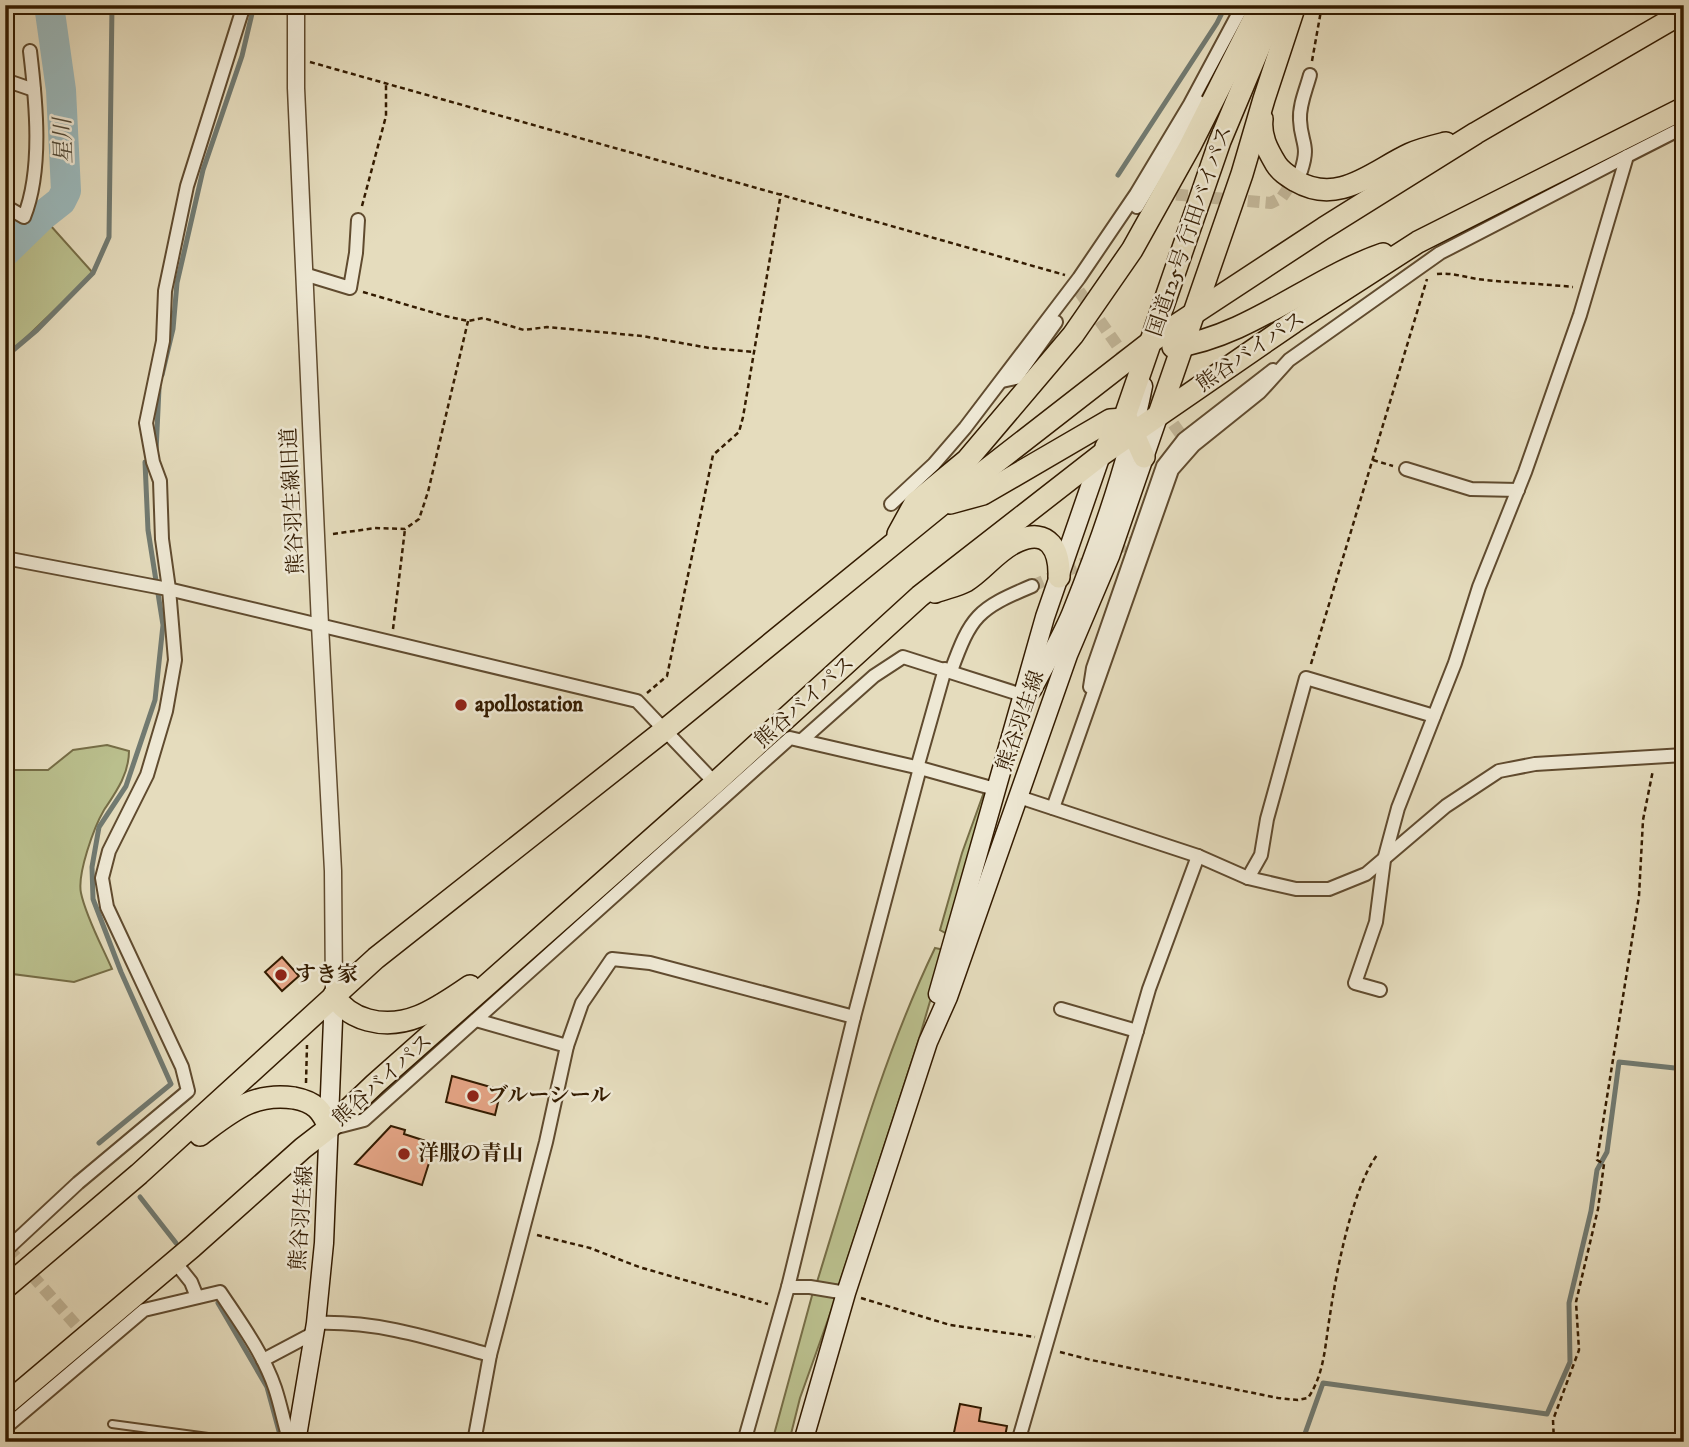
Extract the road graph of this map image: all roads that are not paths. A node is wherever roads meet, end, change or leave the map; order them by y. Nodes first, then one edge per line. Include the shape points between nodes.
1 (244, 5) edge
2 (296, 5) edge
3 (1244, 5) edge
4 (1261, 5) edge
5 (1277, 5) edge
6 (1295, 5) edge
7 (1684, 12) edge
8 (30, 51) dead end
9 (1310, 75) road end
10 (5, 80) edge
11 (34, 90) junction
12 (1264, 99) junction
13 (1684, 108) edge
14 (1684, 127) edge
15 (1476, 133) junction
16 (1627, 156) junction
17 (1301, 171) tunnel mouth
18 (5, 206) edge
19 (358, 220) road end
20 (1418, 242) junction
21 (304, 274) junction
22 (1196, 313) junction
23 (1152, 341) junction
24 (1184, 346) junction
25 (1002, 381) junction
26 (1159, 414) junction
27 (1129, 425) junction
28 (1101, 455) junction
29 (1144, 457) junction
30 (1406, 469) road end
31 (1518, 490) junction
32 (891, 504) dead end
33 (941, 505) junction
34 (892, 545) junction
35 (5, 558) edge
36 (1059, 577) junction
37 (1032, 586) tunnel mouth
38 (169, 589) junction
39 (920, 596) junction
40 (320, 625) junction
41 (948, 670) junction
42 (1022, 695) junction
43 (1434, 716) junction
44 (1013, 727) junction
45 (666, 729) junction
46 (802, 740) junction
47 (1684, 755) edge
48 (918, 768) junction
49 (715, 783) junction
50 (995, 789) junction
51 (1019, 797) junction
52 (1053, 808) junction
53 (1198, 856) junction
54 (1384, 860) junction
55 (1248, 878) junction
56 (528, 948) junction
57 (1380, 990) dead end
58 (334, 995) junction
59 (1061, 1009) dead end
60 (854, 1017) junction
61 (476, 1020) junction
62 (1137, 1031) junction
63 (928, 1042) junction
64 (567, 1046) junction
65 (329, 1128) junction
66 (139, 1174) junction
67 (5, 1251) edge
68 (175, 1262) junction
69 (788, 1287) junction
70 (5, 1288) edge
71 (846, 1293) junction
72 (197, 1297) junction
73 (315, 1328) junction
74 (490, 1354) junction
75 (263, 1360) junction
76 (5, 1405) edge
77 (112, 1424) dead end
78 (5, 1428) edge
79 (245, 1442) edge
80 (293, 1442) edge
81 (474, 1442) edge
82 (744, 1442) edge
83 (803, 1442) edge
84 (1018, 1442) edge

1 - 38 street via 187,186 165,292 163,341 146,423 160,481
2 - 21 street, 熊谷羽生線旧道
3 - 25 street via 1136,194
3 - 25 street via 1192,117 1148,192 1016,378
4 - 34 highway via 1132,250 1073,335 975,451 915,503
5 - 23 highway, 国道125号 行田バイパス via 1224,130
6 - 12 highway, 国道125号 行田バイパス
7 - 15 highway
8 - 11 street
9 - 17 street via 1300,110 1306,145
10 - 11 street
11 - 18 street via 32,198 24,217
12 - 15 highway via 1261,127 1276,164 1297,182 1320,190 1370,178 1410,154
12 - 22 highway, 国道125号 行田バイパス
13 - 20 highway, 熊谷バイパス
14 - 16 street
15 - 22 highway
16 - 31 street via 1588,289
16 - 52 street via 1440,253 1266,374 1184,439 1163,466 1093,668 1087,714
19 - 21 street via 350,288
20 - 24 highway via 1363,260 1268,312
20 - 26 highway, 熊谷バイパス
21 - 40 street, 熊谷羽生線旧道
22 - 23 highway
22 - 24 highway, 国道125号 行田バイパス
23 - 24 highway
23 - 27 highway, 国道125号 行田バイパス
23 - 33 highway
24 - 26 highway, 国道125号 行田バイパス
25 - 32 street via 934,464
26 - 27 highway, 熊谷バイパス
26 - 29 main road, 熊谷羽生線
27 - 28 highway, 国道125号 行田バイパス
27 - 29 highway
27 - 33 highway via 1110,420 983,494
27 - 44 main road via 1070,616
28 - 36 main road, 熊谷羽生線
28 - 39 highway, 熊谷バイパス
29 - 51 main road, 熊谷羽生線
30 - 31 street via 1471,489
31 - 43 street
33 - 34 highway
34 - 45 highway
35 - 38 street
36 - 39 highway via 1059,561 1050,542 1031,538 1017,541 964,582
36 - 42 main road, 熊谷羽生線
37 - 41 street via 977,615
38 - 40 street
38 - 67 street via 174,660 166,711 147,775 109,851 102,878 107,907 182,1067 188,1091
39 - 49 highway, 熊谷バイパス
40 - 45 street via 637,701
40 - 58 street, 熊谷羽生線旧道 via 333,871
41 - 42 street
41 - 46 street via 903,657 874,676
41 - 48 street
42 - 44 main road, 熊谷羽生線
43 - 54 street via 1398,808
43 - 55 street via 1306,678 1261,855
44 - 50 main road, 熊谷羽生線
45 - 49 street
45 - 58 highway
46 - 48 street
46 - 61 street via 790,738
47 - 54 street via 1535,764 1499,771 1446,806
48 - 50 street
48 - 60 street
49 - 56 highway, 熊谷バイパス
50 - 63 main road, 熊谷羽生線
51 - 52 street
51 - 63 main road, 熊谷羽生線
52 - 53 street
53 - 55 street
53 - 62 street
54 - 55 street via 1366,874 1329,889 1296,889
54 - 57 street via 1376,922 1355,983
56 - 58 highway via 434,1010 401,1022 361,1018 345,1010
56 - 65 highway, 熊谷バイパス
58 - 65 main road, 熊谷羽生線
58 - 66 highway
59 - 62 street
60 - 64 street via 650,963 612,959 582,1003
60 - 69 street
61 - 64 street
61 - 65 street via 364,1120
62 - 84 street
63 - 71 main road, 熊谷羽生線
64 - 74 street
65 - 66 highway via 322,1111 312,1103 261,1098 236,1108
65 - 68 highway, 熊谷バイパス
65 - 73 main road, 熊谷羽生線
66 - 70 highway
68 - 72 street
68 - 76 highway, 熊谷バイパス
69 - 71 street
69 - 82 street
71 - 83 main road, 熊谷羽生線
72 - 75 street via 220,1292
72 - 78 street via 144,1310
73 - 74 street via 343,1322 392,1328
73 - 75 street
73 - 80 main road, 熊谷羽生線
74 - 81 street
75 - 80 street
77 - 79 lane

